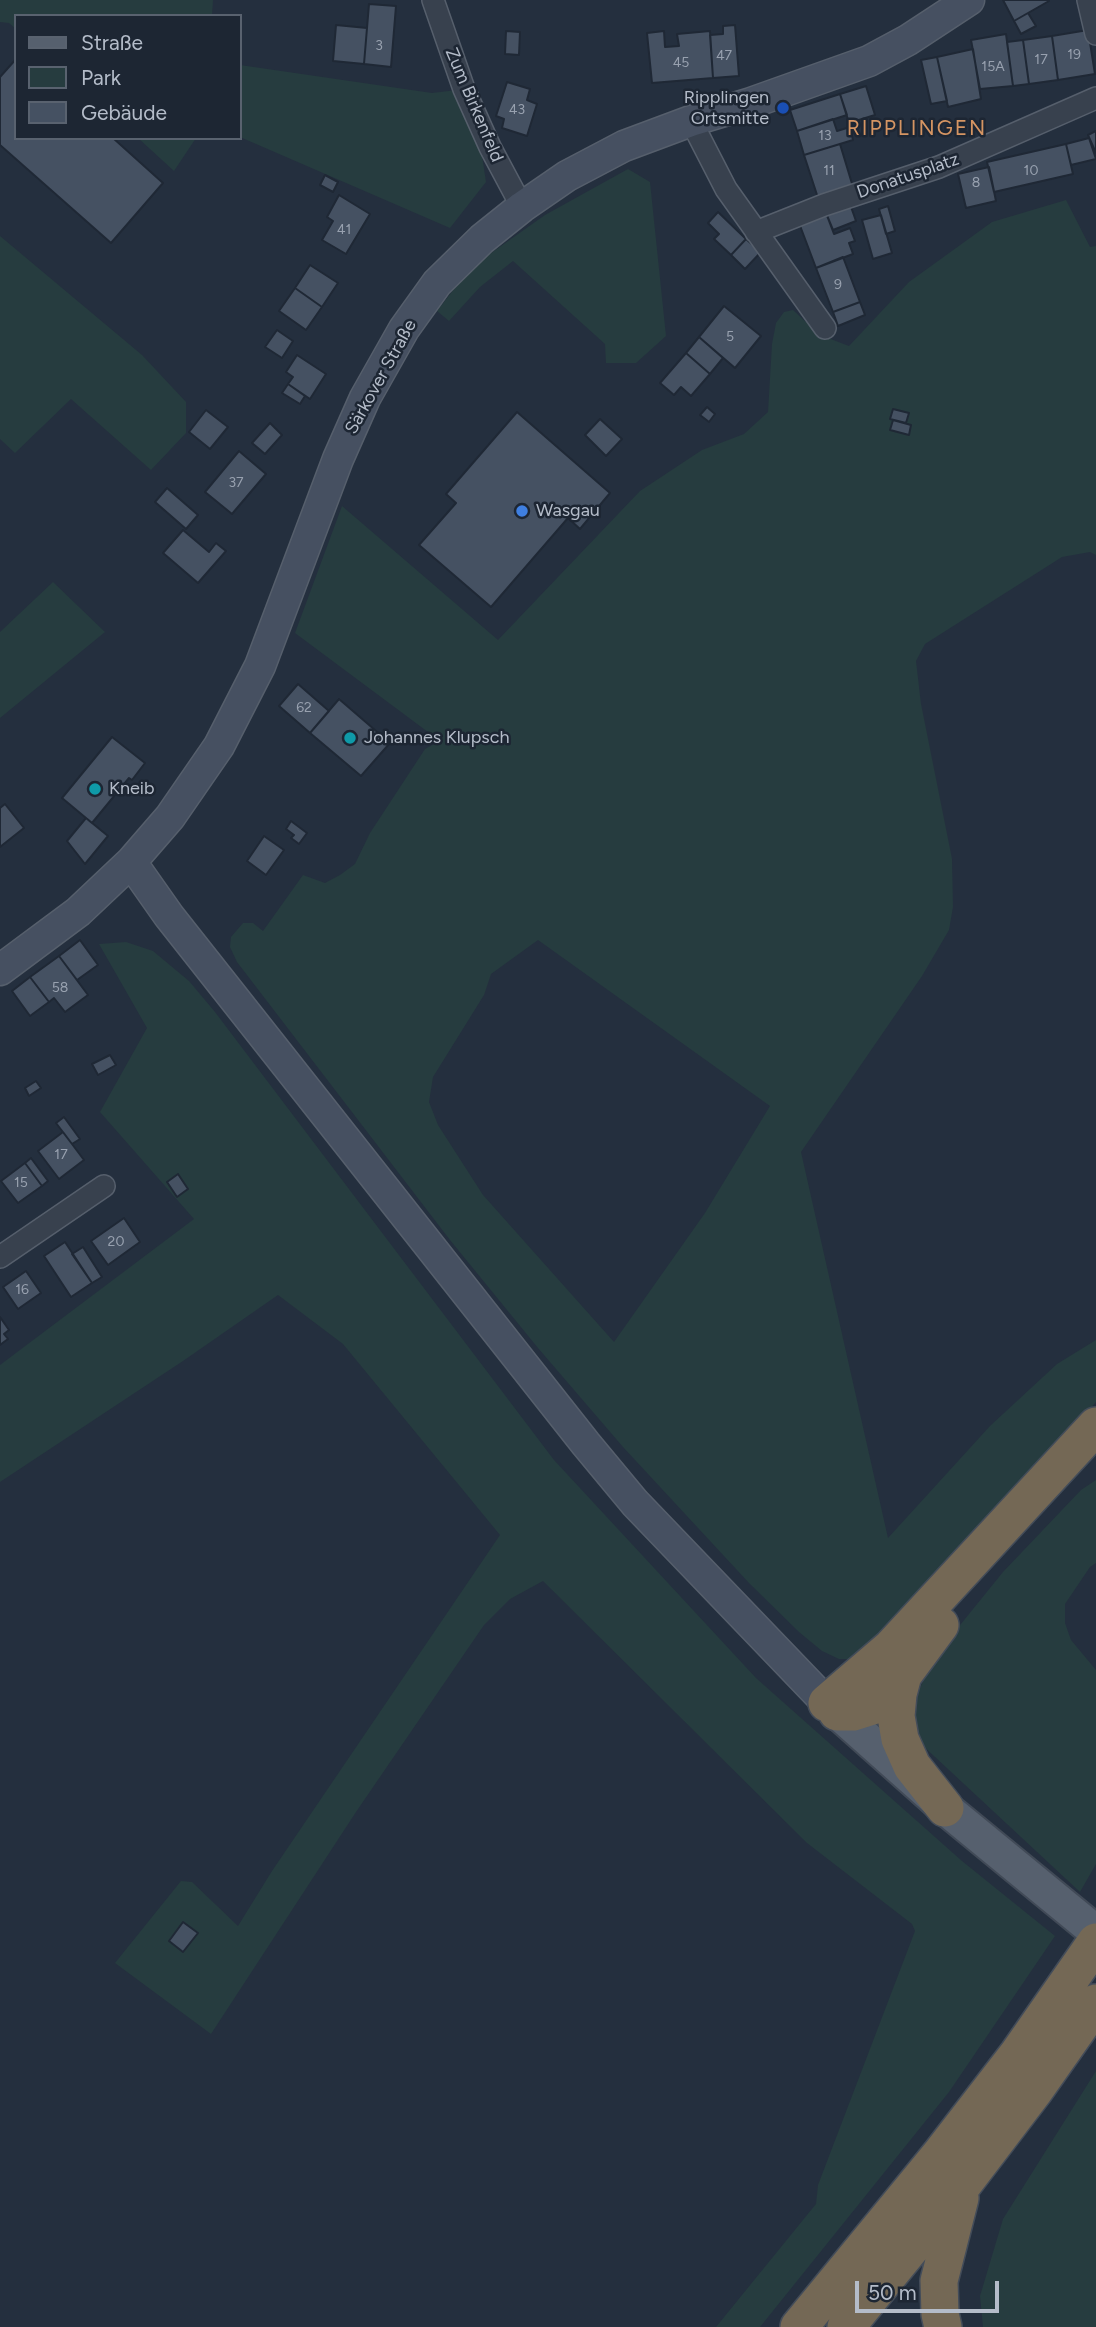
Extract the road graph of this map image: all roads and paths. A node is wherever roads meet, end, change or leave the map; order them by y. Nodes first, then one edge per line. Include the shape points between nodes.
1 (433, 0) edge
2 (968, 0) edge
3 (1088, 0) edge
4 (1096, 34) edge
5 (1096, 98) edge
6 (691, 121) junction
7 (522, 206) junction
8 (757, 232) junction
9 (825, 328) dead end
10 (131, 862) junction
11 (0, 970) edge
12 (104, 1185) dead end
13 (0, 1257) edge
14 (1096, 1426) edge
15 (1096, 1455) edge
16 (903, 1675) junction
17 (832, 1707) junction
18 (945, 1808) junction
19 (1096, 1932) edge
20 (1096, 1942) edge
21 (1096, 2003) edge
22 (964, 2183) junction
23 (799, 2327) edge
24 (846, 2327) edge
25 (943, 2327) edge

1 - 7 street, Zum Birkenfeld via 464,89
2 - 6 main road, Särkover Straße via 869,61
3 - 4 street
5 - 8 street, Donatusplatz via 939,167
6 - 7 main road, Särkover Straße via 624,146
6 - 8 street via 726,189
7 - 10 main road, Särkover Straße via 437,283 404,329 365,398 338,459 260,666 237,712 195,783
8 - 9 street
10 - 11 main road, Särkover Straße via 78,912
10 - 17 main road via 586,1444 635,1503
12 - 13 street
14 - 17 highway
15 - 16 highway via 1057,1489 977,1578
16 - 17 highway via 875,1706 853,1712
16 - 18 highway via 898,1694 900,1739 912,1766
17 - 18 main road
18 - 19 main road
20 - 23 highway via 948,2145
21 - 22 highway
22 - 24 highway
22 - 25 highway via 939,2281

